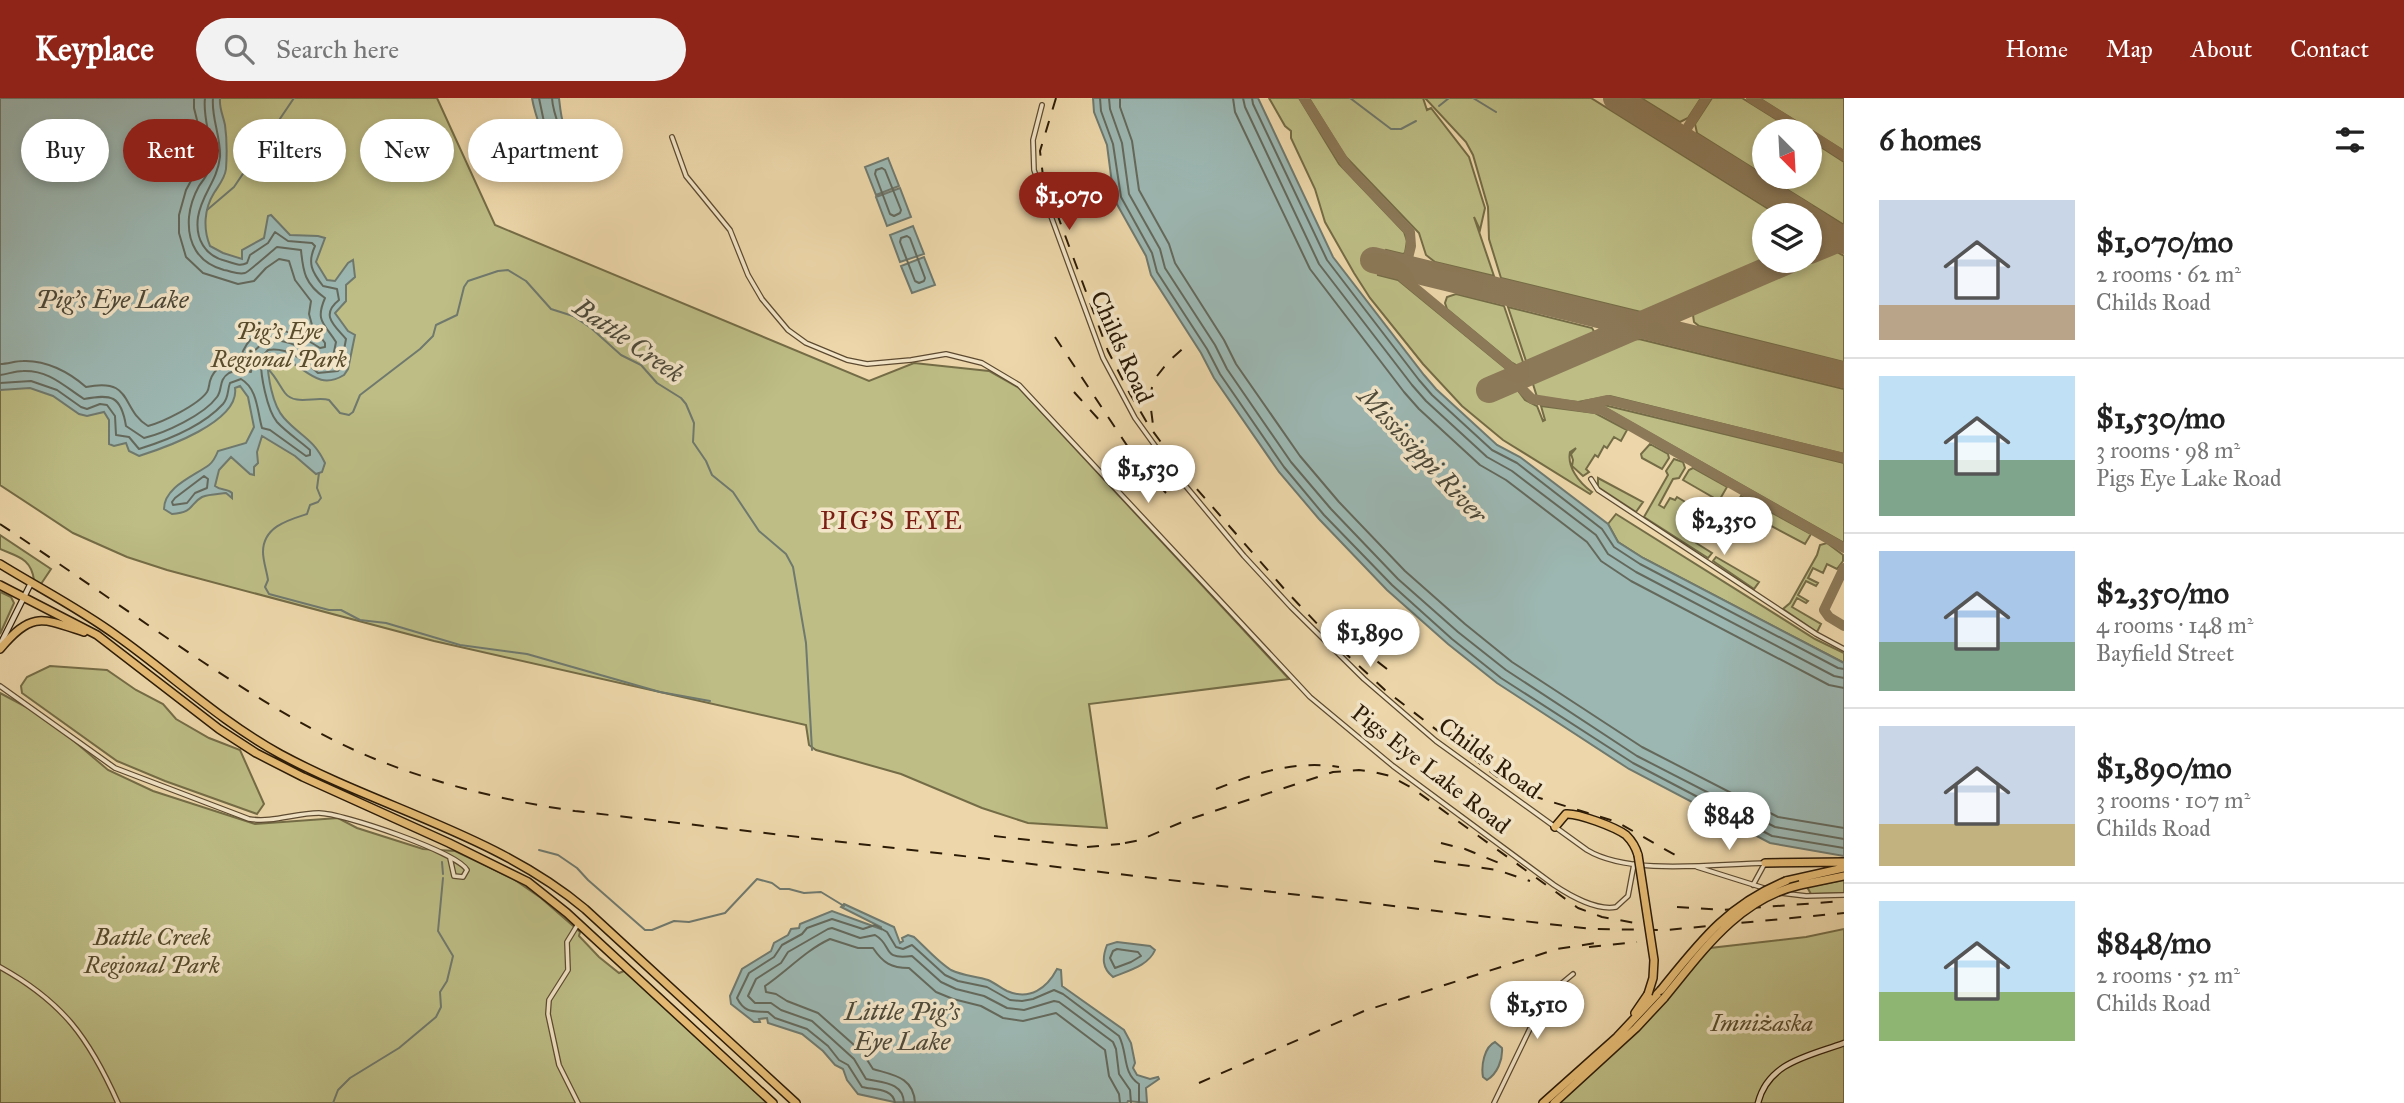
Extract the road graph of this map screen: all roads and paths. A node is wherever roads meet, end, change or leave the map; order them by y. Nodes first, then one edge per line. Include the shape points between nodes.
1 (1042, 105) dead end
2 (673, 137) dead end
3 (1591, 479) dead end
4 (0, 564) edge
5 (31, 583) junction
6 (0, 585) edge
7 (24, 596) junction
8 (97, 635) junction
9 (0, 647) edge
10 (1844, 649) edge
11 (0, 687) edge
12 (1555, 827) junction
13 (450, 858) junction
14 (1844, 862) edge
15 (1765, 863) junction
16 (1634, 864) junction
17 (1695, 866) junction
18 (1844, 868) edge
19 (1844, 876) edge
20 (1754, 885) junction
21 (1844, 895) edge
22 (578, 924) junction
23 (0, 967) edge
24 (1573, 974) dead end
25 (1662, 994) junction
26 (1617, 1037) junction
27 (1844, 1042) edge
28 (118, 1103) edge
29 (578, 1103) edge
30 (773, 1103) edge
31 (796, 1103) edge
32 (1494, 1103) edge
33 (1543, 1103) edge
34 (1554, 1103) edge
35 (1758, 1103) edge

1 - 12 street, Childs Road via 1032,152 1037,184 1103,358 1147,436 1240,552 1347,664 1436,741
2 - 16 street, Pigs Eye Lake Road via 686,176 730,230 748,275 788,330 847,360 867,364 946,354 982,363 1019,385 1301,687 1393,766 1570,894 1606,908 1616,907 1630,892
3 - 10 street via 1598,490
4 - 5 highway
5 - 7 street
5 - 31 highway via 118,636 263,744 512,859 551,883
6 - 7 highway
7 - 8 highway
7 - 9 street
8 - 9 highway via 40,620 25,625
8 - 22 highway via 256,753 500,867 540,891
11 - 13 street via 115,768 249,818 261,821 321,813 345,817
12 - 16 street, Childs Road via 1592,854
12 - 26 highway, bridge via 1566,814 1576,814 1626,835 1638,855 1653,978 1648,993
13 - 13 street via 454,876 463,877 467,868
14 - 15 highway
15 - 17 street, Childs Road
15 - 20 street
16 - 17 street, Childs Road
17 - 20 street, Childs Road
18 - 25 highway, bridge via 1786,881 1754,895 1704,937
19 - 25 highway, bridge via 1765,898 1728,923
20 - 21 street, Childs Road via 1792,895
22 - 29 street via 567,942 568,970 549,1000 548,1014 559,1065
22 - 30 highway
23 - 28 street via 37,990 70,1020 95,1055
24 - 32 street via 1550,993 1539,1010
25 - 26 highway
25 - 34 highway via 1636,1028
26 - 33 highway
27 - 35 street via 1776,1070

